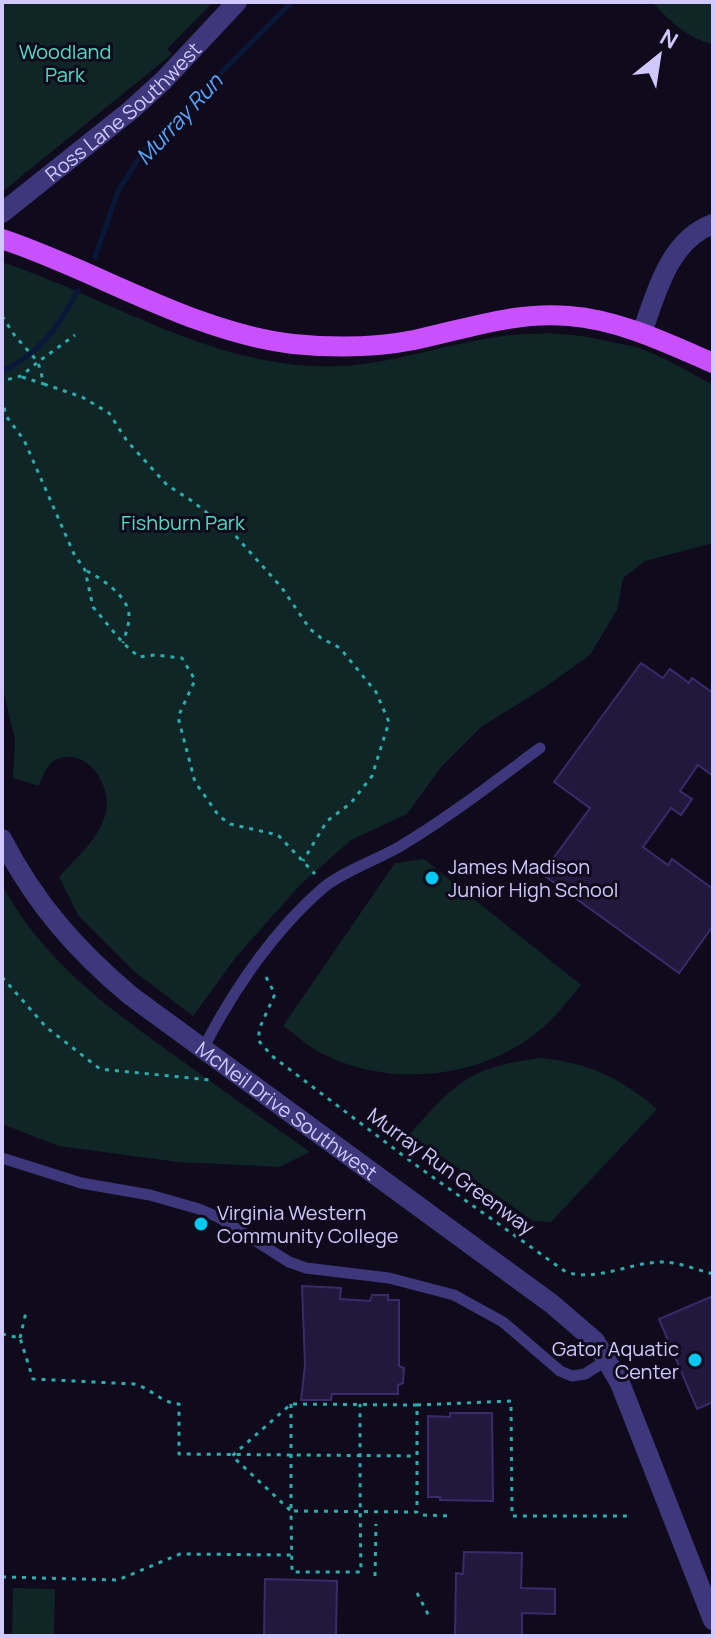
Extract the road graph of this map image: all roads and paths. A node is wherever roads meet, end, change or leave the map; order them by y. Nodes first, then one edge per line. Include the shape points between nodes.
1 (237, 2) edge
2 (2, 213) edge
3 (713, 224) edge
4 (2, 239) edge
5 (2, 316) edge
6 (642, 333) junction
7 (75, 335) dead end
8 (37, 362) junction
9 (713, 363) edge
10 (21, 376) junction
11 (2, 381) edge
12 (44, 384) junction
13 (2, 398) edge
14 (4, 417) edge
15 (85, 570) junction
16 (123, 643) junction
17 (540, 748) dead end
18 (2, 839) edge
19 (303, 861) junction
20 (325, 886) junction
21 (2, 977) edge
22 (266, 977) dead end
23 (203, 1049) junction
24 (228, 1067) junction
25 (2, 1158) edge
26 (713, 1274) edge
27 (26, 1312) dead end
28 (2, 1334) edge
29 (20, 1338) junction
30 (607, 1360) junction
31 (291, 1404) junction
32 (360, 1404) junction
33 (417, 1405) junction
34 (232, 1456) junction
35 (291, 1456) junction
36 (360, 1456) junction
37 (416, 1456) junction
38 (291, 1511) junction
39 (360, 1511) junction
40 (423, 1515) dead end
41 (452, 1516) dead end
42 (629, 1516) dead end
43 (376, 1524) dead end
44 (292, 1555) junction
45 (292, 1572) junction
46 (375, 1576) dead end
47 (2, 1577) edge
48 (291, 1579) dead end
49 (417, 1593) dead end
50 (430, 1618) dead end
51 (713, 1620) edge

1 - 2 street, Ross Lane Southwest via 131,110
3 - 6 street via 684,242 671,260
4 - 6 main road via 178,312 290,343 373,346 542,315 596,319
5 - 8 path
6 - 9 main road
7 - 8 path
8 - 10 path
8 - 12 path
10 - 11 path
10 - 12 path
12 - 19 path via 109,413 167,485 233,533 310,629 340,648 376,692 389,722 372,776 351,803 327,821
13 - 14 path
14 - 15 path via 24,440
15 - 16 path via 93,607
15 - 16 path via 105,581 128,610
16 - 19 path via 139,657 182,658 195,680 178,717 195,782 219,816 230,824 278,835
17 - 20 lane via 401,846
18 - 23 street, McNeil Drive Southwest via 41,905 70,940 131,996
19 - 20 path
20 - 23 lane via 244,977
21 - 24 path via 46,1027 100,1069 217,1080
22 - 26 path, Murray Run Greenway via 275,994 258,1040 272,1056 566,1272 590,1275 664,1262
23 - 24 street, McNeil Drive Southwest
24 - 30 street, McNeil Drive Southwest via 552,1304 595,1341
25 - 30 lane via 81,1183 199,1209 306,1268 389,1278 454,1295 503,1322 572,1376
27 - 29 path
28 - 29 path
29 - 34 path via 33,1379 142,1386 169,1404 179,1404 179,1454
30 - 51 street, McNeil Drive Southwest
31 - 32 path
31 - 34 path
31 - 35 path
32 - 33 path
32 - 36 path
33 - 37 path
33 - 42 path via 511,1401 512,1516
34 - 35 path
34 - 38 path
35 - 36 path
35 - 38 path
36 - 37 path
36 - 39 path
37 - 39 path via 417,1512
38 - 39 path
38 - 44 path
39 - 45 path via 361,1572
40 - 41 path
43 - 46 path
44 - 45 path
44 - 47 path via 180,1554 118,1580
45 - 48 path
49 - 50 path

